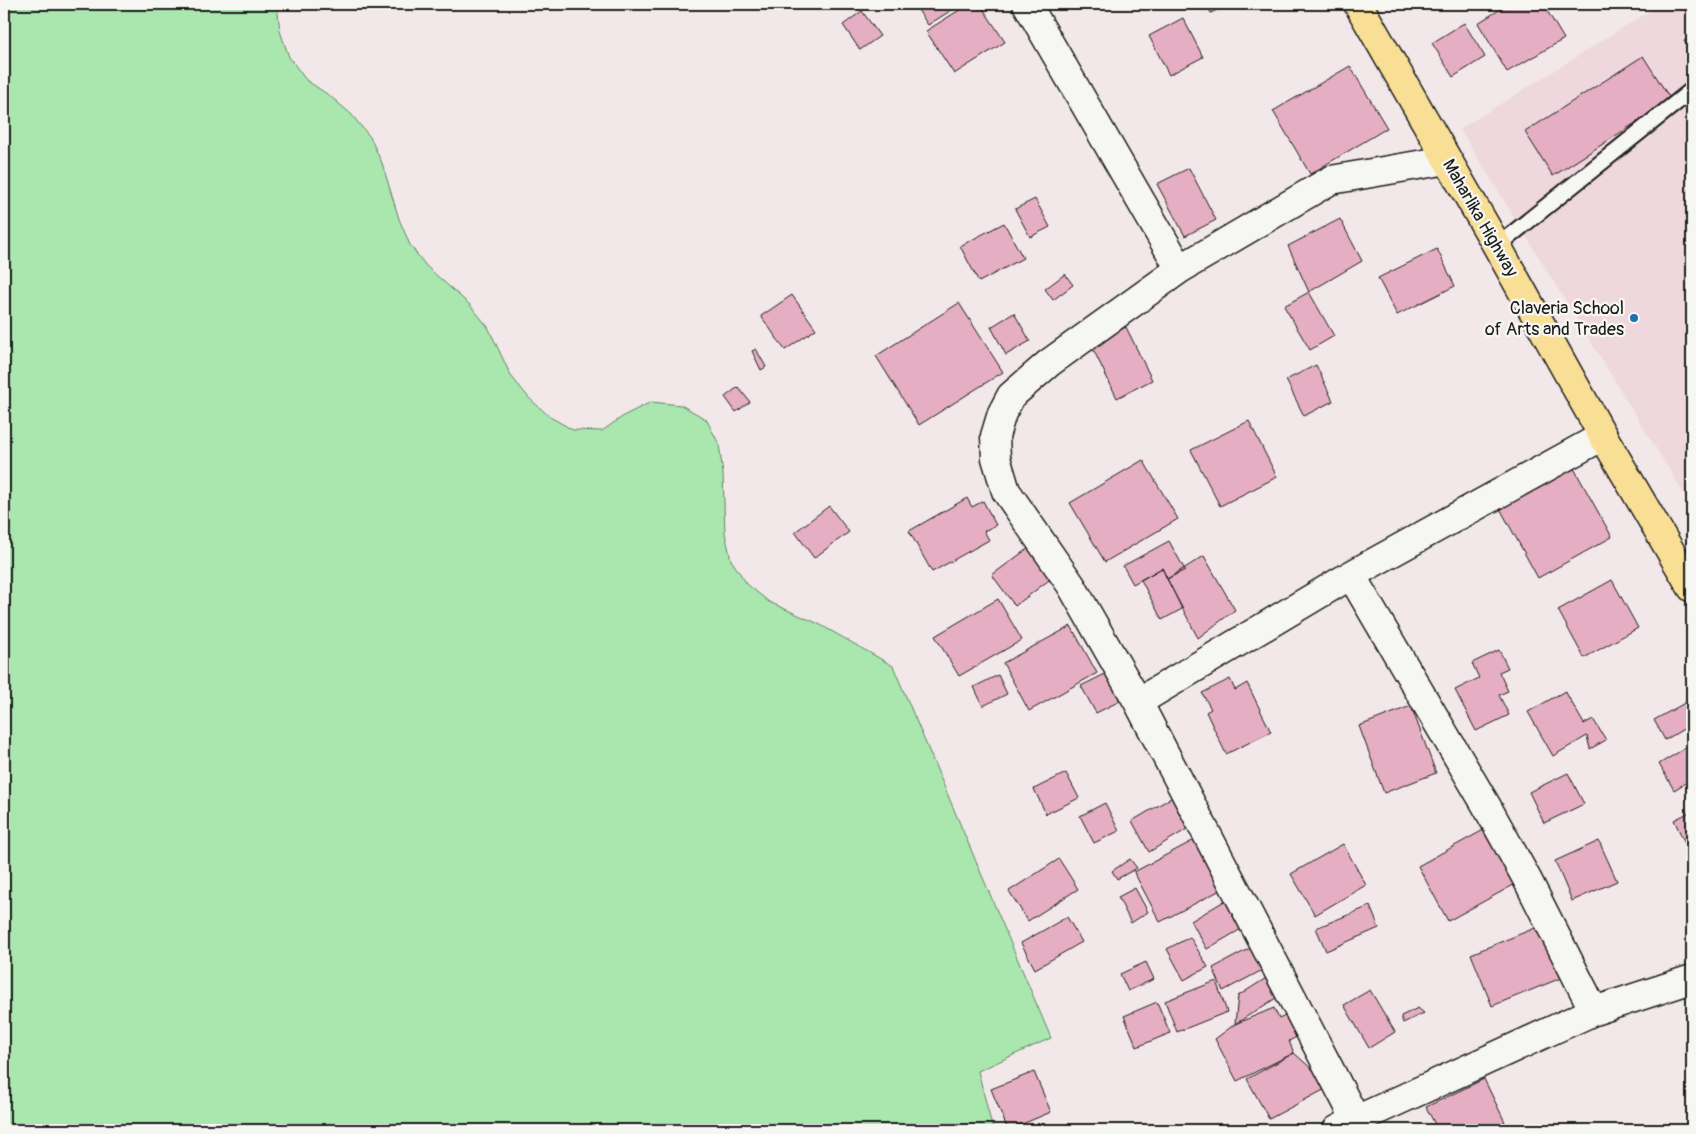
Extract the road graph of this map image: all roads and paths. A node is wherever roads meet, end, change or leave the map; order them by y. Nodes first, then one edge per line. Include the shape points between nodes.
1 (1027, 4) edge
2 (1364, 6) edge
3 (1692, 90) edge
4 (1446, 160) junction
5 (1497, 246) junction
6 (1180, 270) junction
7 (1603, 436) junction
8 (1351, 575) junction
9 (1692, 588) edge
10 (1138, 702) junction
11 (1692, 979) edge
12 (1594, 1011) junction
13 (1347, 1125) edge

1 - 6 street
2 - 4 highway, Maharlika Highway
3 - 5 lane
4 - 5 highway, Maharlika Highway
4 - 6 street via 1331,180
5 - 7 highway, Maharlika Highway
6 - 10 street via 1048,363 1011,396 995,436 996,458 1006,491 1071,585
7 - 8 street
7 - 9 highway, Maharlika Highway
8 - 10 street
8 - 12 street via 1486,805
10 - 13 street
11 - 12 street
12 - 13 street

